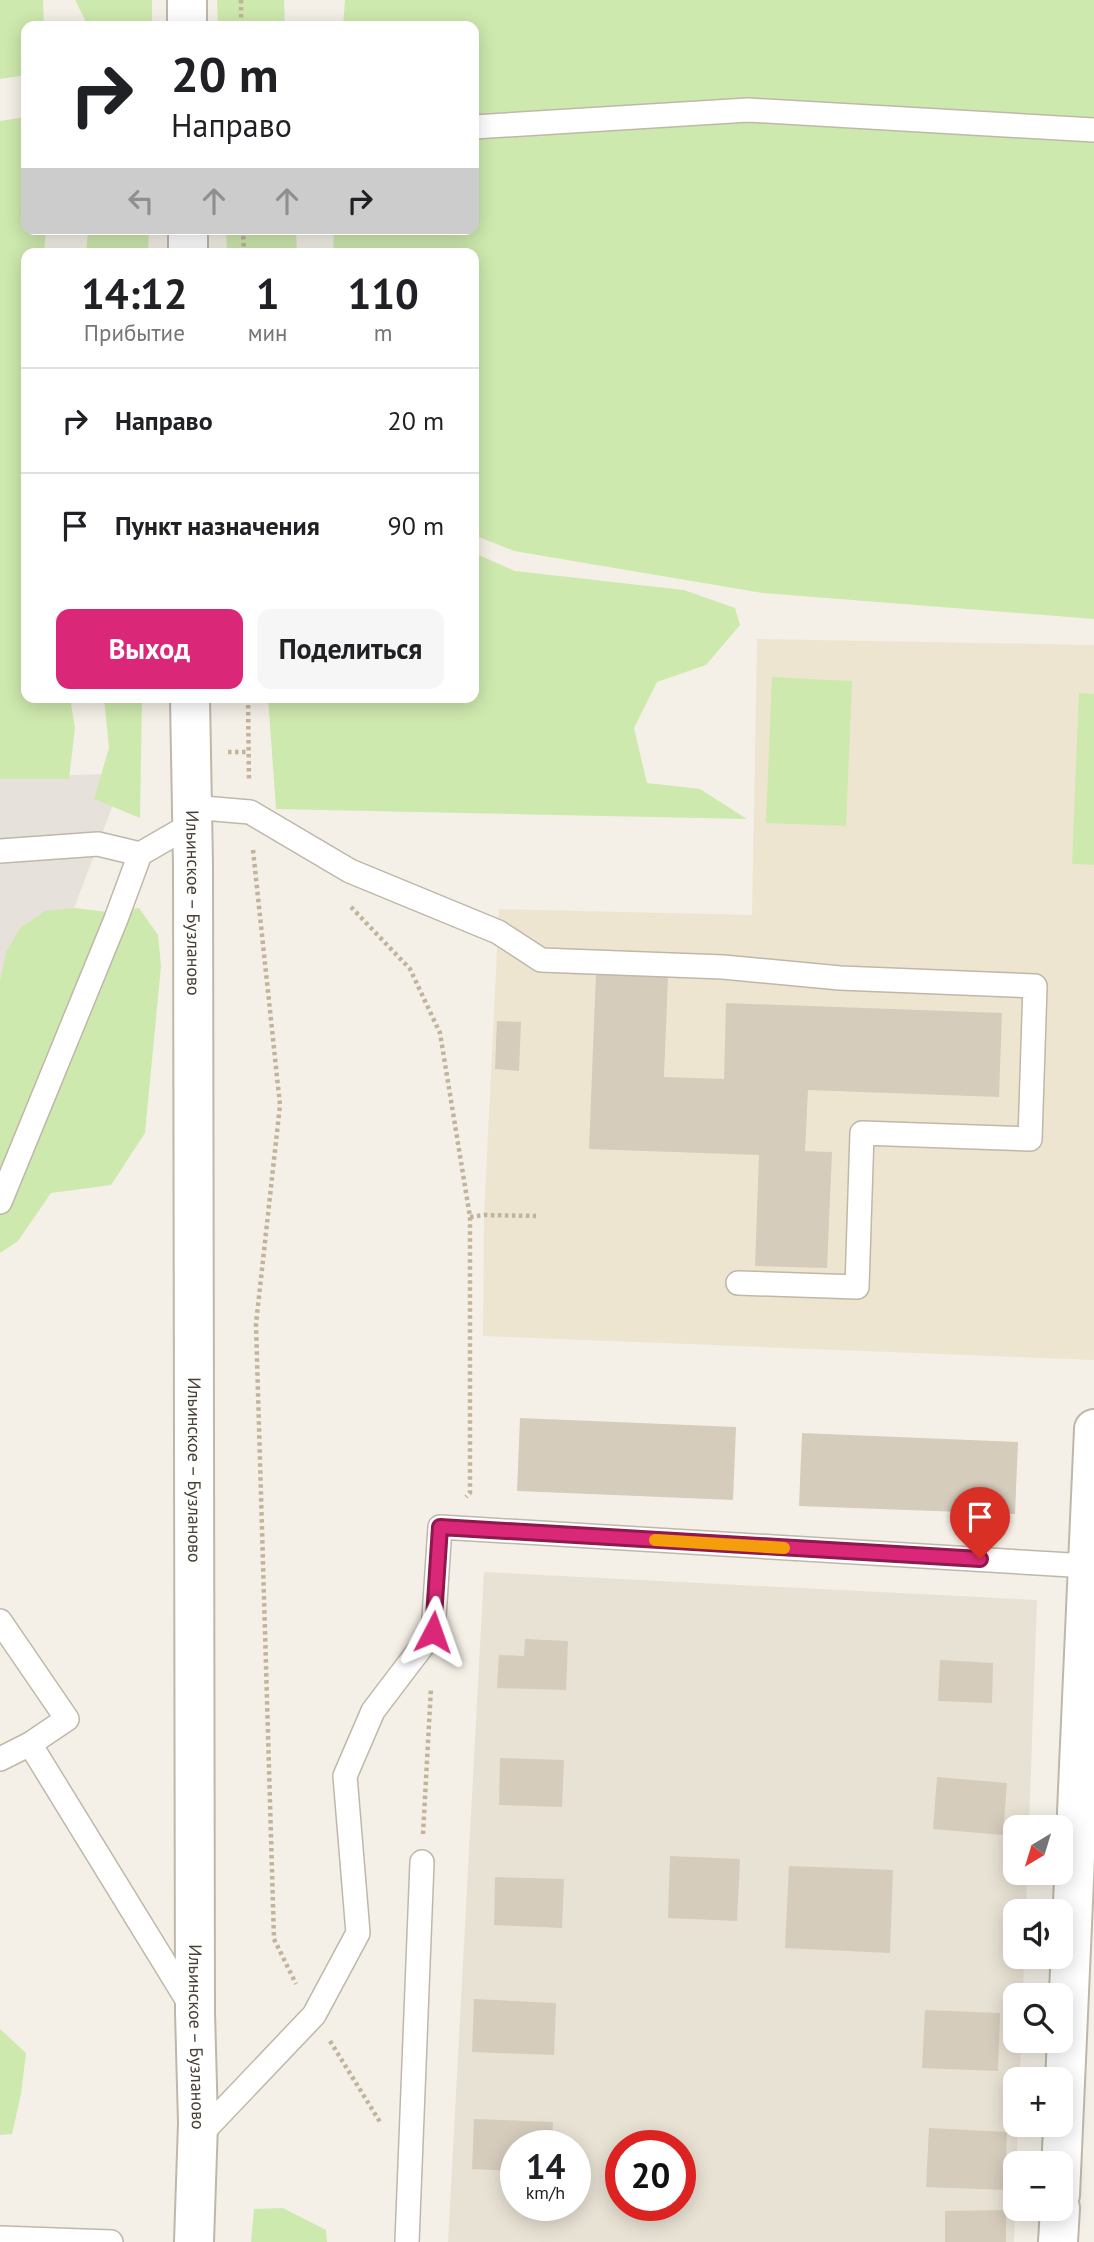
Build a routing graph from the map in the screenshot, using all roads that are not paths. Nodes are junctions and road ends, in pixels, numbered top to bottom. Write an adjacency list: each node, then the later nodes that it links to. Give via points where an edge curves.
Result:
1 (187, 0): 2 (street)
2 (187, 21)
3 (479, 127): 4 (lane, via 748,110)
4 (1094, 130)
5 (190, 703): 6 (street, Ильинское – Бузланово)
6 (191, 816): 8 (lane); 10 (lane, via 250,812 350,871 498,932 541,960 1035,986 1030,1139 862,1133 857,1287); 17 (street, Ильинское – Бузланово)
7 (0, 851): 8 (lane, via 98,844)
8 (140, 854): 9 (lane)
9 (0, 1202)
10 (738, 1283)
11 (1094, 1429): 12 (street)
12 (1088, 1566): 18 (lane, via 440,1527 433,1632 373,1711 345,1776 358,1933 314,2015); 19 (street)
13 (0, 1621): 14 (lane, via 67,1719)
14 (30, 1744): 15 (lane); 17 (lane)
15 (0, 1759)
16 (422, 1862): 24 (lane)
17 (195, 2012): 18 (street, Ильинское – Бузланово)
18 (198, 2137): 23 (street, Ильинское – Бузланово)
19 (1062, 2151)
20 (1059, 2221): 25 (street)
21 (0, 2238): 22 (lane)
22 (111, 2242)
23 (194, 2242)
24 (407, 2242)
25 (1058, 2242)

